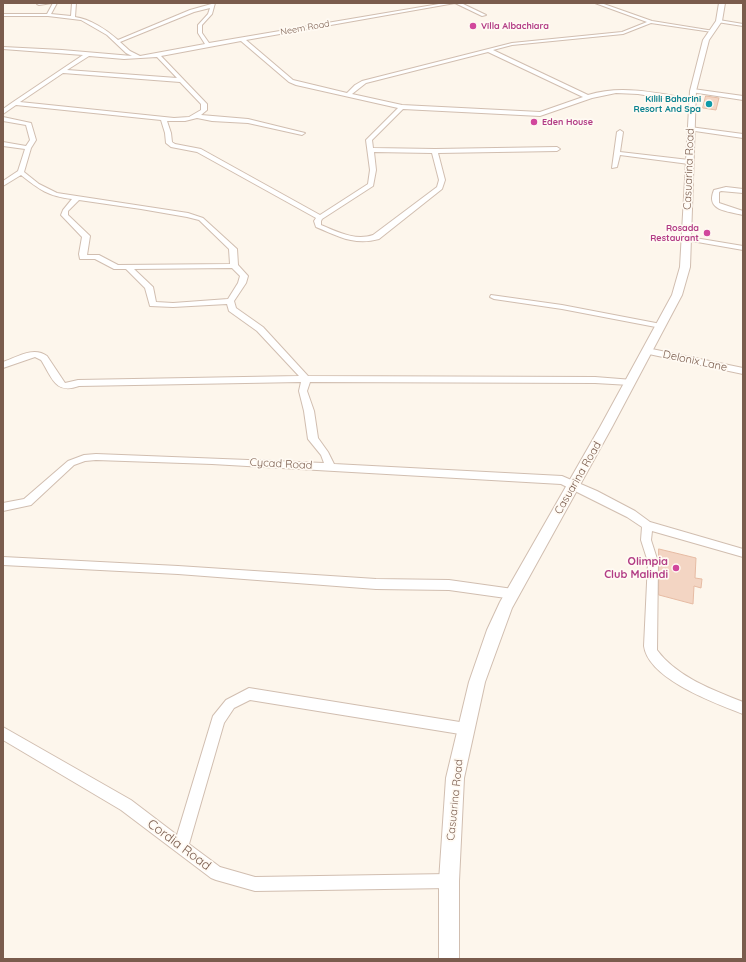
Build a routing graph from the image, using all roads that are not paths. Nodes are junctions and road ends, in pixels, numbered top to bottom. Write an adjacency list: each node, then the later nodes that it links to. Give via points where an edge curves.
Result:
1 (50, 3): 8 (street)
2 (56, 3): 12 (street)
3 (74, 3): 14 (street)
4 (453, 3): 19 (street, Neem Road)
5 (456, 3): 13 (street)
6 (597, 3): 16 (street)
7 (722, 3): 15 (street, Casuarina Road)
8 (39, 4)
9 (199, 4): 10 (street)
10 (212, 4): 20 (street); 21 (street, via 210,14 200,25 200,32)
11 (3, 15): 12 (street)
12 (48, 15): 14 (street)
13 (484, 15)
14 (73, 17): 20 (street, via 98,28)
15 (718, 21): 17 (street); 18 (street, Casuarina Road)
16 (651, 22): 18 (street); 23 (street, via 623,33 521,43)
17 (743, 25)
18 (712, 31): 29 (street, Casuarina Road, via 706,40)
19 (242, 39): 21 (street, Neem Road); 30 (street, via 291,81)
20 (117, 42): 26 (street)
21 (208, 45): 25 (street, Neem Road)
22 (3, 48): 24 (street, Neem Road)
23 (489, 50): 30 (street, via 364,82); 31 (street)
24 (88, 54): 26 (street, Neem Road); 27 (street)
25 (158, 55): 26 (street, Neem Road); 28 (street)
26 (140, 58)
27 (62, 71): 28 (street); 34 (street)
28 (181, 80): 37 (street, via 204,104 204,110)
29 (693, 91): 32 (street); 33 (street, Casuarina Road)
30 (347, 96): 35 (street)
31 (589, 98): 33 (street, via 617,91); 35 (street, via 540,114)
32 (743, 98)
33 (693, 101): 40 (street, Casuarina Road)
34 (15, 103): 36 (street); 39 (street)
35 (402, 107): 49 (street, via 370,139)
36 (3, 112)
37 (197, 116): 39 (street, via 183,120); 41 (street, via 248,121)
38 (3, 119): 46 (street, via 26,122 30,125 33,140)
39 (163, 119): 59 (street, via 169,143 173,146 199,150)
40 (690, 129): 43 (street); 52 (street, Casuarina Road)
41 (302, 132)
42 (620, 132): 51 (street)
43 (743, 136)
44 (3, 144): 45 (street)
45 (14, 146): 46 (street); 48 (street)
46 (28, 148): 54 (street)
47 (557, 149): 50 (street)
48 (3, 150)
49 (371, 150): 50 (street); 59 (street, via 371,185)
50 (435, 151): 59 (street, via 442,180 440,188 381,235 366,240 351,239 318,226 317,221)
51 (617, 153): 52 (street); 53 (street)
52 (689, 162): 60 (street, Casuarina Road)
53 (614, 167)
54 (21, 172): 55 (street); 57 (street, via 55,195)
55 (3, 184)
56 (743, 191): 58 (street, via 718,190 714,202 717,206)
57 (77, 198): 62 (street, via 141,206 201,220 212,227 233,249); 63 (street, via 64,215 86,236 83,257 96,257 117,267)
58 (743, 213)
59 (320, 218)
60 (686, 238): 61 (street); 66 (street, Casuarina Road, via 685,267 681,285)
61 (743, 248)
62 (234, 266): 63 (street); 65 (street, via 244,276)
63 (129, 268): 65 (street, via 149,287 154,304)
64 (494, 297): 66 (street)
65 (230, 301): 70 (street, via 232,309 260,329)
66 (661, 326): 67 (street, Casuarina Road)
67 (647, 351): 69 (street, Delonix Lane); 71 (street, Casuarina Road)
68 (3, 365): 70 (street, via 34,354 40,355 63,386 86,382)
69 (743, 371)
70 (306, 379): 71 (street); 72 (street, via 303,391 309,411 310,429 313,439 325,454)
71 (630, 382): 73 (street, Casuarina Road)
72 (330, 467): 73 (street, Cycad Road, via 531,477 562,480); 74 (street, Cycad Road, via 84,458 71,462 27,502)
73 (574, 486): 75 (street, Cycad Road, via 617,506); 78 (street, Casuarina Road)
74 (3, 507)
75 (647, 525): 76 (street, Cycad Road); 79 (street, via 646,540 653,562 651,652 668,671 682,680)
76 (743, 553)
77 (3, 561): 78 (street, via 376,584 449,585)
78 (514, 594): 80 (street, Casuarina Road, via 495,630 477,682)
79 (743, 708)
80 (466, 729): 82 (street, via 249,694 230,704 218,720); 83 (street, Casuarina Road, via 455,778)
81 (3, 733): 82 (street, Cordia Road, via 126,805)
82 (181, 847): 83 (street, Cordia Road, via 216,873 255,884)
83 (449, 881): 84 (street, Casuarina Road)
84 (449, 959)

